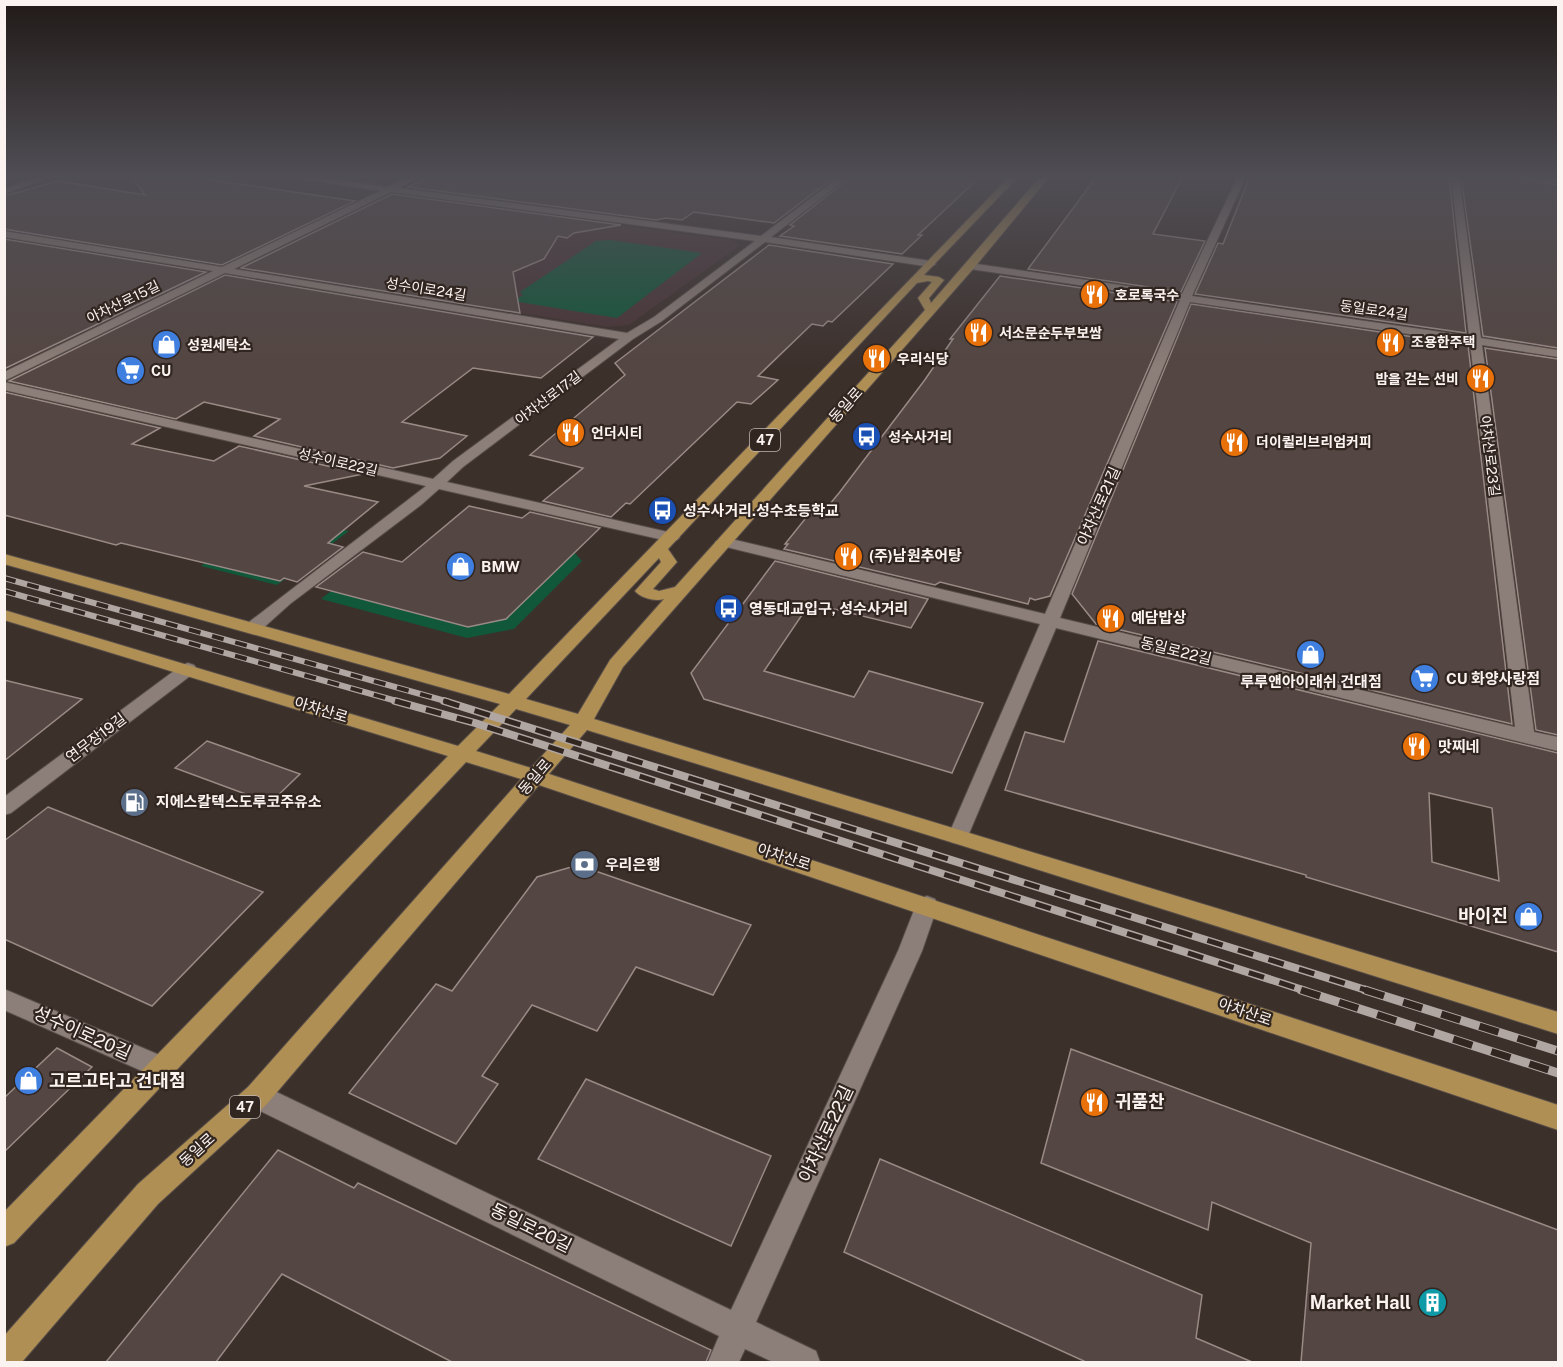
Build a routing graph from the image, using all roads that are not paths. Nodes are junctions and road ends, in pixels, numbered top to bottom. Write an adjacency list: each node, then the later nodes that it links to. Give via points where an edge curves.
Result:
1 (38, 240): 11 (street, 성수이로24길)
2 (286, 240): 11 (street, 아차산로15길)
3 (763, 240): 15 (street, 아차산로17길)
4 (769, 240): 9 (street)
5 (954, 240): 9 (main road, 47)
6 (992, 240): 10 (main road, 동일로 / 47)
7 (1213, 240): 13 (street, 아차산로21길)
8 (1463, 240): 16 (street, 아차산로23길)
9 (931, 264): 12 (main road, 47)
10 (970, 266): 13 (street, 동일로24길); 14 (main road, 동일로 / 47)
11 (222, 271): 15 (street, 성수이로24길); 18 (street, 아차산로15길)
12 (916, 280): 14 (main road, via 939,280 923,298); 21 (main road, 47)
13 (1186, 298): 16 (street, 동일로24길); 27 (street, 아차산로21길, via 1158,371)
14 (931, 310): 22 (main road, 동일로 / 47)
15 (629, 337): 20 (street, 아차산로17길)
16 (1475, 340): 17 (street, 동일로24길); 32 (street, 아차산로23길)
17 (1558, 353)
18 (4, 377)
19 (4, 386): 20 (street, 성수이로22길)
20 (435, 484): 21 (street, 성수이로22길); 28 (street, 아차산로17길)
21 (672, 537): 23 (main road, 47)
22 (723, 542): 25 (main road, 동일로 / 47); 27 (street, 동일로22길)
23 (661, 549): 25 (main road, via 669,562 643,591 658,596); 30 (main road, 47)
24 (4, 559): 28 (main road)
25 (680, 591): 31 (main road, 동일로 / 47, via 616,664)
26 (4, 615): 29 (main road, 아차산로)
27 (1048, 620): 32 (street, 동일로22길); 37 (street, 아차산로21길)
28 (255, 626): 30 (main road)
29 (188, 669): 34 (main road, 아차산로); 36 (street, 연무장19길)
30 (513, 701): 31 (main road); 34 (main road, 47)
31 (583, 722): 35 (main road, 동일로 / 47); 37 (main road)
32 (1524, 735): 33 (street, 동일로22길)
33 (1558, 744)
34 (462, 754): 35 (main road, 아차산로); 41 (main road, 47)
35 (536, 777): 38 (main road, 아차산로); 42 (main road, 동일로 / 47)
36 (4, 808)
37 (958, 836): 40 (main road)
38 (927, 904): 43 (main road, 아차산로); 45 (street, 아차산로22길, via 910,951)
39 (4, 999): 41 (street, 성수이로20길)
40 (1558, 1023)
41 (160, 1067): 44 (main road, 47)
42 (257, 1096): 45 (street, 동일로20길); 46 (main road, 동일로 / 47, via 148,1194)
43 (1558, 1118)
44 (4, 1233)
45 (738, 1329): 47 (street, 아차산로22길); 48 (street, 동일로20길)
46 (4, 1360)
47 (723, 1362)
48 (805, 1362)

